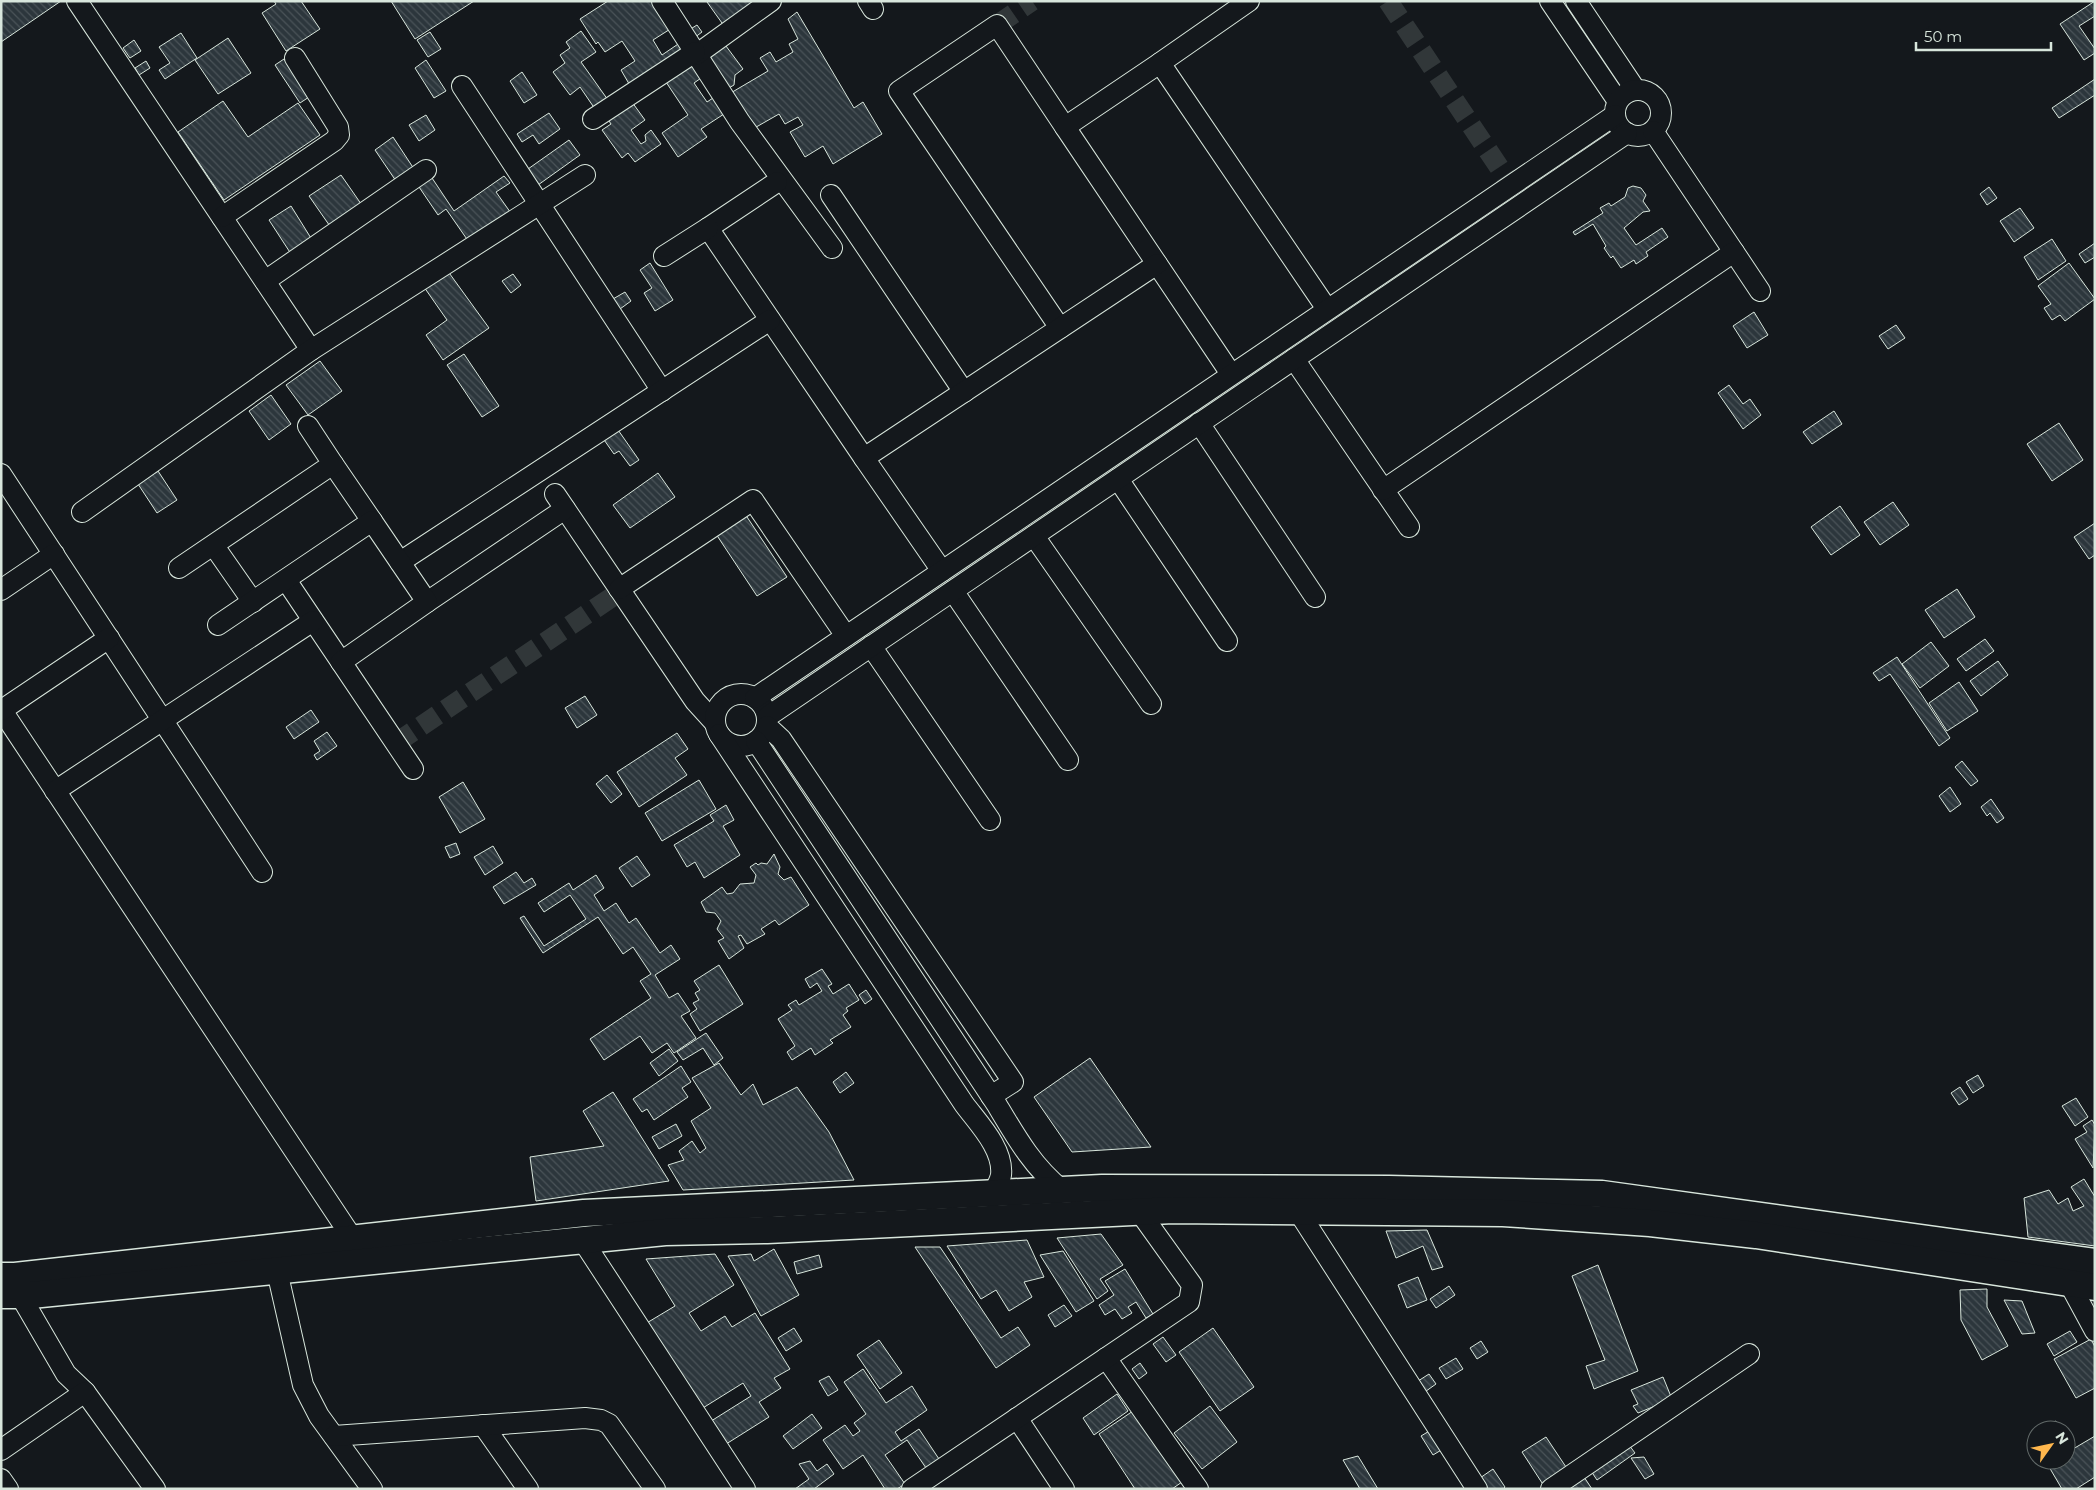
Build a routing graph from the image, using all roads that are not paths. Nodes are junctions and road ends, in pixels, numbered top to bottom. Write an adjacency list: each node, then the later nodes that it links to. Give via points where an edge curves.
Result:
1 (77, 1): 22 (street)
2 (662, 1): 7 (street)
3 (771, 1): 7 (street)
4 (1249, 1): 9 (street)
5 (1550, 1): 12 (street)
6 (1576, 1): 11 (street)
7 (696, 54): 13 (street); 24 (street, via 740,122)
8 (294, 58): 22 (street, via 338,127 339,135 334,142)
9 (1160, 63): 14 (street); 30 (street)
10 (462, 86): 21 (street)
11 (1635, 89): 12 (street, via 1628,92); 15 (street, via 1650,91 1660,102 1661,123)
12 (1616, 108): 16 (street, via 1618,122); 30 (street)
13 (593, 119)
14 (1066, 127): 27 (street); 32 (street, via 997,25 893,96)
15 (1653, 131): 16 (street, via 1644,136); 25 (street)
16 (1627, 133): 34 (street)
17 (426, 170): 28 (street)
18 (585, 175): 21 (street)
19 (777, 182): 23 (street)
20 (831, 195): 37 (street)
21 (540, 205): 33 (street); 36 (street)
22 (222, 217): 28 (street)
23 (708, 228): 26 (street); 31 (street)
24 (832, 248)
25 (1734, 252): 29 (street); 44 (street)
26 (664, 256)
27 (1157, 264): 32 (street); 35 (street)
28 (265, 281): 33 (street)
29 (1760, 291)
30 (1327, 309): 35 (street)
31 (770, 320): 36 (street); 40 (street)
32 (1060, 328): 37 (street)
33 (311, 350): 45 (street)
34 (1294, 359): 38 (street); 44 (street)
35 (1231, 374): 53 (street)
36 (662, 391): 51 (street)
37 (964, 392): 40 (street)
38 (1199, 423): 43 (street); 58 (street)
39 (308, 426): 41 (street)
40 (864, 458): 53 (street)
41 (333, 464): 46 (street); 49 (street)
42 (1, 474): 50 (street)
43 (1118, 479): 48 (street); 65 (street)
44 (1383, 490): 47 (street)
45 (82, 512)
46 (372, 521): 51 (street); 54 (street)
47 (1409, 527)
48 (1034, 536): 57 (street); 69 (street)
49 (214, 546): 52 (street); 59 (street)
50 (54, 554): 56 (street); 64 (street)
51 (400, 562): 60 (street)
52 (180, 568)
53 (942, 571): 63 (street)
54 (286, 580): 59 (street); 61 (street)
55 (619, 589): 60 (street, via 560,501); 63 (street, via 752,500); 72 (street)
56 (1, 590)
57 (953, 591): 66 (street); 74 (street)
58 (1315, 597)
59 (253, 602): 62 (street)
60 (427, 602): 67 (street)
61 (313, 621): 67 (street); 71 (street)
62 (218, 625)
63 (846, 636): 68 (street)
64 (109, 638): 70 (street); 71 (street)
65 (1227, 641)
66 (871, 646): 73 (street); 77 (street)
67 (341, 662): 75 (street)
68 (755, 698): 72 (street, via 744,694 732,695 723,702 716,711); 73 (street, via 765,709)
69 (1151, 704)
70 (2, 709): 76 (street)
71 (164, 720): 76 (street); 78 (street)
72 (717, 728): 73 (street, via 728,742 747,746); 80 (street, via 839,917 991,1141 1000,1158 1001,1175)
73 (763, 728): 79 (street, via 781,739 1013,1082 991,1096 1036,1167)
74 (1068, 760)
75 (413, 769)
76 (56, 791): 87 (street)
77 (990, 820)
78 (262, 872)
79 (1062, 1190): 80 (main road); 82 (main road, via 1102,1188)
80 (994, 1193): 81 (main road)
81 (900, 1198): 86 (main road); 87 (main road, via 584,1213)
82 (1391, 1200): 84 (main road); 85 (main road, via 1602,1194)
83 (1139, 1211): 84 (main road); 86 (main road); 98 (street, via 1192,1285 1188,1302)
84 (1298, 1211): 114 (street)
85 (1651, 1211): 89 (main road); 93 (main road, via 1756,1235)
86 (912, 1223): 88 (main road, via 665,1232)
87 (353, 1239): 91 (main road)
88 (583, 1241): 90 (main road); 111 (street)
89 (2095, 1262)
90 (278, 1271): 91 (main road); 102 (street, via 303,1386)
91 (136, 1274): 92 (main road); 95 (main road)
92 (1, 1276)
93 (2069, 1283): 94 (main road); 96 (street)
94 (2095, 1286)
95 (11, 1295): 99 (street, via 66,1374)
96 (2095, 1332)
97 (1749, 1354): 115 (street)
98 (1106, 1358): 100 (street); 113 (street)
99 (85, 1392): 103 (street); 107 (street)
100 (1017, 1418): 105 (street); 112 (street)
101 (484, 1425): 102 (street); 109 (street); 110 (street, via 585,1418 601,1420 609,1424)
102 (334, 1436): 108 (street)
103 (1, 1450)
104 (1, 1480): 106 (street)
105 (919, 1487)
106 (8, 1489)
107 (155, 1489)
108 (372, 1489)
109 (528, 1489)
110 (656, 1489)
111 (745, 1489)
112 (1064, 1489)
113 (1198, 1489)
114 (1477, 1489)
115 (1551, 1489)

